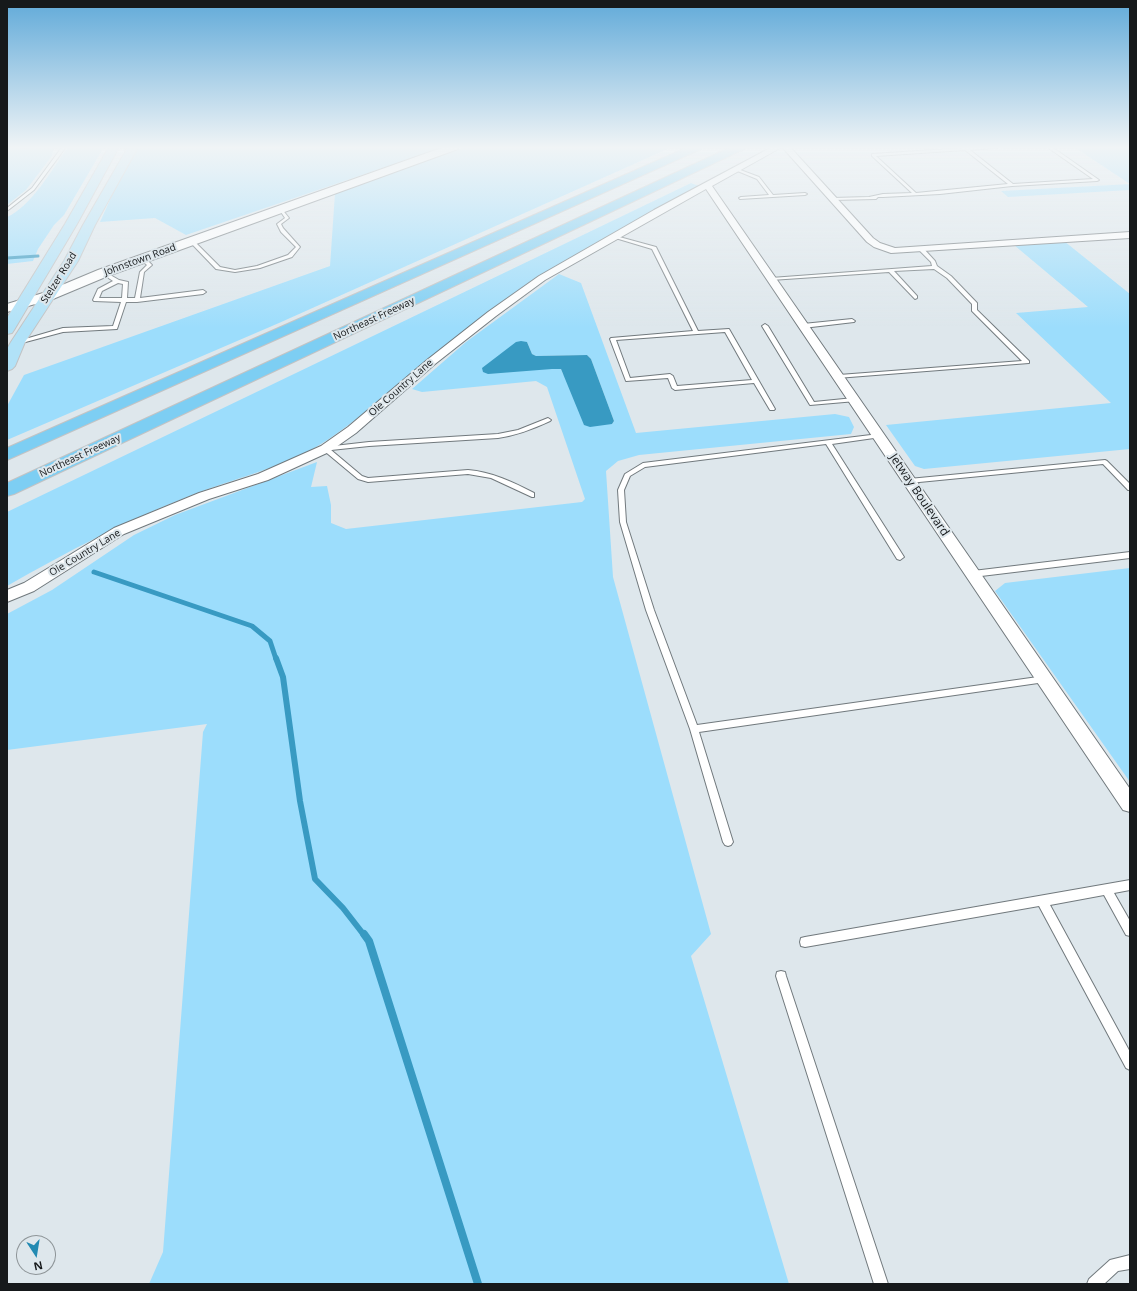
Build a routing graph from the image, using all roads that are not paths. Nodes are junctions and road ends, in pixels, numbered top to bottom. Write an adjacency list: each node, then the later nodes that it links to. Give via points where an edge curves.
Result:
1 (80, 207): 25 (main road, Stelzer Road)
2 (99, 207): 21 (main road, Stelzer Road, via 71,260)
3 (286, 207): 9 (main road, Johnstown Road)
4 (562, 207): 42 (highway)
5 (611, 207): 45 (highway, Northeast Freeway)
6 (666, 207): 11 (street, Ole Country Lane)
7 (722, 207): 18 (street, Jetway Boulevard)
8 (840, 207): 13 (street, via 877,245 894,251)
9 (281, 209): 12 (main road, Johnstown Road); 12 (lane, via 286,218 279,224 282,231 295,241 298,248 290,256 265,265 235,271 218,268)
10 (1130, 235): 13 (street)
11 (614, 236): 31 (lane, via 654,248); 41 (street, Ole Country Lane, via 542,278 492,314 352,430)
12 (191, 241): 14 (main road, Johnstown Road)
13 (922, 250): 15 (lane)
14 (142, 258): 17 (main road, Johnstown Road); 24 (lane, via 150,264 142,272)
15 (936, 267): 16 (lane); 34 (lane, via 975,304 974,310 1027,362)
16 (892, 271): 18 (lane); 22 (lane)
17 (103, 273): 19 (lane); 21 (main road, Johnstown Road)
18 (772, 280): 29 (street, Jetway Boulevard)
19 (117, 281): 23 (lane, via 126,283); 23 (lane, via 100,290 96,300)
20 (202, 292): 24 (lane)
21 (48, 296): 25 (main road, Johnstown Road); 32 (main road, Stelzer Road)
22 (915, 297)
23 (124, 299): 24 (lane); 32 (lane, via 115,328 63,330)
24 (138, 300)
25 (22, 303): 26 (main road, Johnstown Road); 30 (main road, Stelzer Road)
26 (7, 308)
27 (852, 321): 29 (lane)
28 (765, 326): 36 (lane, via 812,404)
29 (803, 326): 34 (street, Jetway Boulevard)
30 (7, 330)
31 (696, 332): 35 (lane, via 727,330); 35 (lane, via 613,339 628,380 670,376 675,388)
32 (18, 342): 33 (main road, Stelzer Road)
33 (7, 366)
34 (838, 377): 36 (street, Jetway Boulevard)
35 (756, 381): 37 (lane)
36 (854, 400): 39 (street, Jetway Boulevard)
37 (772, 409)
38 (548, 420): 41 (lane, via 510,435)
39 (879, 436): 40 (lane); 43 (street, Jetway Boulevard)
40 (828, 443): 48 (lane); 52 (lane, via 643,465 627,475 621,490 623,522 650,610)
41 (325, 449): 46 (lane, via 360,478 368,480 483,473 504,480); 50 (street, Ole Country Lane, via 263,477 204,496 119,531 29,587)
42 (7, 455)
43 (909, 481): 44 (lane, via 1105,462); 49 (street, Jetway Boulevard)
44 (1130, 488)
45 (7, 490)
46 (532, 495)
47 (1130, 554): 49 (lane)
48 (900, 557)
49 (973, 574): 51 (street, Jetway Boulevard)
50 (7, 596)
51 (1045, 679): 52 (lane); 53 (street, Jetway Boulevard)
52 (694, 729): 54 (lane)
53 (1130, 804)
54 (728, 842)
55 (1130, 885): 56 (lane)
56 (1106, 890): 57 (lane); 58 (lane)
57 (1042, 901): 59 (lane); 61 (lane)
58 (1130, 931)
59 (805, 942)
60 (781, 976): 63 (lane)
61 (1130, 1064)
62 (1130, 1262): 64 (lane, via 1116,1265)
63 (881, 1284)
64 (1094, 1284)

